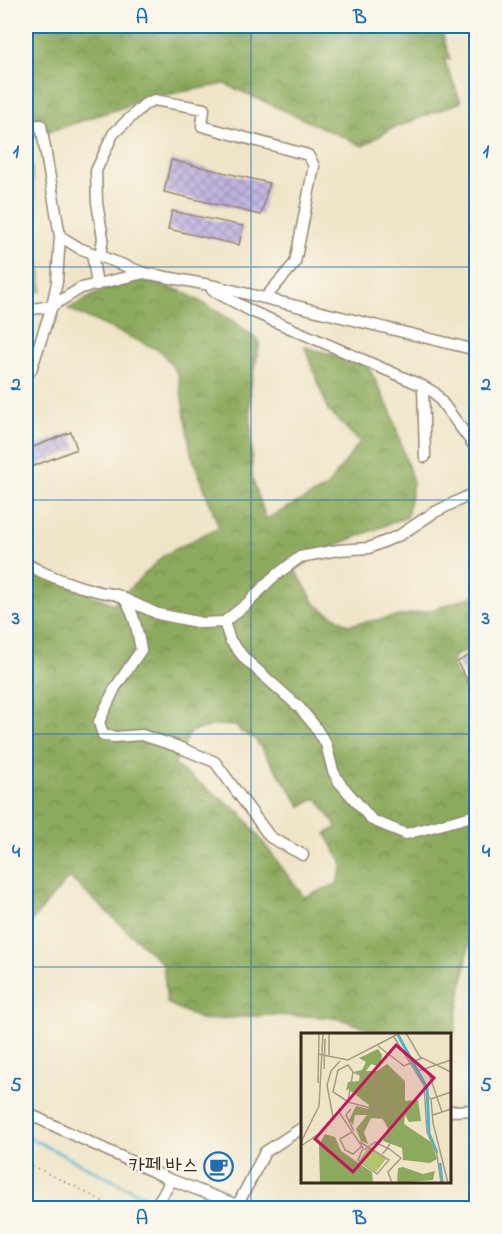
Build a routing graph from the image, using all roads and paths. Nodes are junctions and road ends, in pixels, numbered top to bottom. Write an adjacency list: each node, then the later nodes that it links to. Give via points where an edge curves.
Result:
1 (26, 126): 2 (street, via 41,125)
2 (60, 236): 3 (street); 5 (street)
3 (96, 254): 4 (street); 7 (street); 9 (street, via 103,238 96,171 113,134 154,100 204,109 202,126 308,155 314,166 295,263)
4 (144, 273): 6 (street); 7 (street)
5 (57, 282): 8 (street); 10 (street)
6 (198, 283): 9 (street); 14 (street, via 251,311)
7 (97, 285): 8 (street)
8 (79, 290): 10 (street)
9 (265, 298): 12 (street)
10 (52, 306): 11 (street); 13 (street, via 31,370)
11 (26, 310)
12 (477, 350)
13 (26, 373)
14 (423, 386): 15 (street, via 435,393); 16 (street)
15 (477, 448)
16 (425, 457)
17 (477, 492): 20 (street, via 369,548 300,557)
18 (26, 564): 19 (street)
19 (125, 599): 20 (street, via 158,614 202,623); 22 (street, via 141,650 115,688 99,723 104,735 142,735 215,762 270,837)
20 (224, 621): 21 (street, via 230,640 245,659 314,725 326,744 339,782 372,820 406,834)
21 (477, 815)
22 (303, 855)
23 (26, 1110): 28 (street)
24 (477, 1110): 25 (street)
25 (451, 1111)
26 (301, 1129): 30 (street, via 265,1152)
27 (26, 1163): 32 (path)
28 (168, 1183): 30 (street); 33 (street)
29 (26, 1206): 31 (street)
30 (239, 1208)
31 (30, 1209)
32 (115, 1209)
33 (154, 1209)

